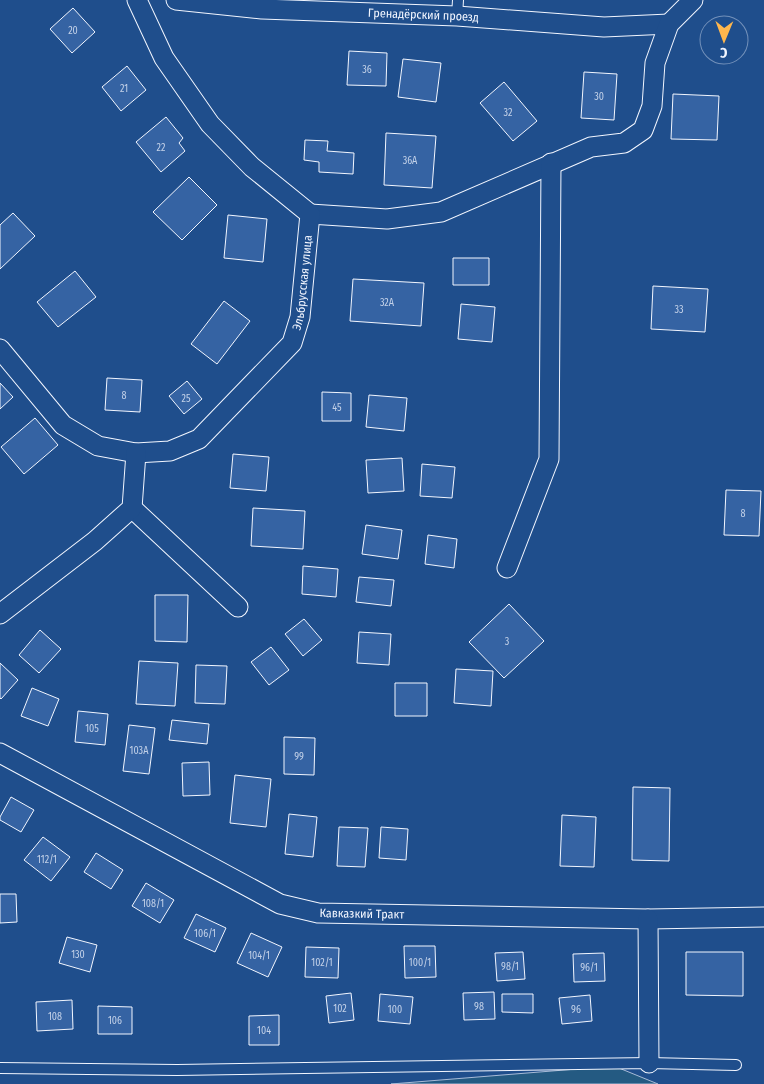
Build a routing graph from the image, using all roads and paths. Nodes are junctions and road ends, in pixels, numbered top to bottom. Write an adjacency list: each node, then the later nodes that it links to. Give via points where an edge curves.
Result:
1 (137, 0): 7 (street, via 164,58 210,124 252,167)
2 (176, 0): 4 (street, Гренадёрский проезд, via 262,9)
3 (693, 0): 5 (street)
4 (457, 8): 5 (street, Гренадёрский проезд, via 604,27)
5 (669, 24): 6 (street, via 655,63 652,106 643,130 624,143 591,147)
6 (551, 163): 7 (street, via 441,212 387,219); 11 (street, via 549,459)
7 (310, 214): 9 (street, Эльбрусская улица, via 300,317 292,343 199,439 170,451)
8 (0, 349): 9 (street, Эльбрусская улица, via 63,426 98,446)
9 (136, 453): 10 (street)
10 (132, 508): 12 (street); 13 (street, via 95,541)
11 (507, 568)
12 (238, 607)
13 (0, 614)
14 (0, 752): 16 (street, Кавказкий Тракт, via 280,904 318,913)
15 (764, 917): 16 (street, Кавказкий Тракт)
16 (648, 919): 17 (street)
17 (649, 1063): 18 (lane); 19 (lane, via 178,1070)
18 (736, 1064)
19 (0, 1068)

